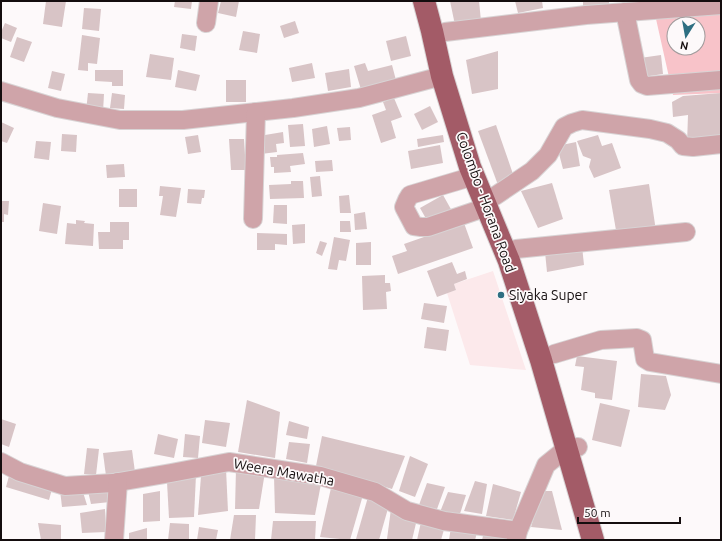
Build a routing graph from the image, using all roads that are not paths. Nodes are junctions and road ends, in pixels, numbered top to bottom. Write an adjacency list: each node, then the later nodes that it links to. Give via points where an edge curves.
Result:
1 (209, 1): 6 (street)
2 (424, 1): 8 (main road, Colombo - Horana Road)
3 (438, 1): 7 (main road, Colombo - Horana Road)
4 (721, 5): 5 (street)
5 (625, 12): 7 (street); 9 (street, via 639,80 642,84 647,86)
6 (206, 23)
7 (445, 32): 14 (main road, Colombo - Horana Road, via 467,122)
8 (442, 76): 11 (street, via 359,98); 13 (main road, Colombo - Horana Road)
9 (721, 80)
10 (1, 91): 11 (street, via 57,108 120,120 183,120)
11 (256, 112): 15 (street)
12 (721, 144): 14 (street, via 683,146 667,133 656,130 582,120 564,127 548,155)
13 (474, 176): 14 (main road, Colombo - Horana Road); 14 (street, via 410,196 404,207 414,226 428,227)
14 (491, 202): 17 (main road, Colombo - Horana Road); 20 (main road, Colombo - Horana Road, via 541,360)
15 (253, 219)
16 (686, 232): 17 (street)
17 (516, 249): 18 (main road, Colombo - Horana Road)
18 (554, 354): 19 (street, via 601,340 637,338 642,340 645,359 650,362); 20 (main road, Colombo - Horana Road, via 572,426)
19 (721, 374)
20 (573, 448): 23 (street, via 546,465); 25 (main road, Colombo - Horana Road, via 584,510); 26 (main road, Colombo - Horana Road)
21 (1, 462): 22 (street, Weera Mawatha, via 20,472 65,486)
22 (118, 482): 23 (street, Weera Mawatha, via 229,462 320,476 375,492 407,511); 24 (street)
23 (517, 536)
24 (114, 540)
25 (593, 540)
26 (605, 540)

